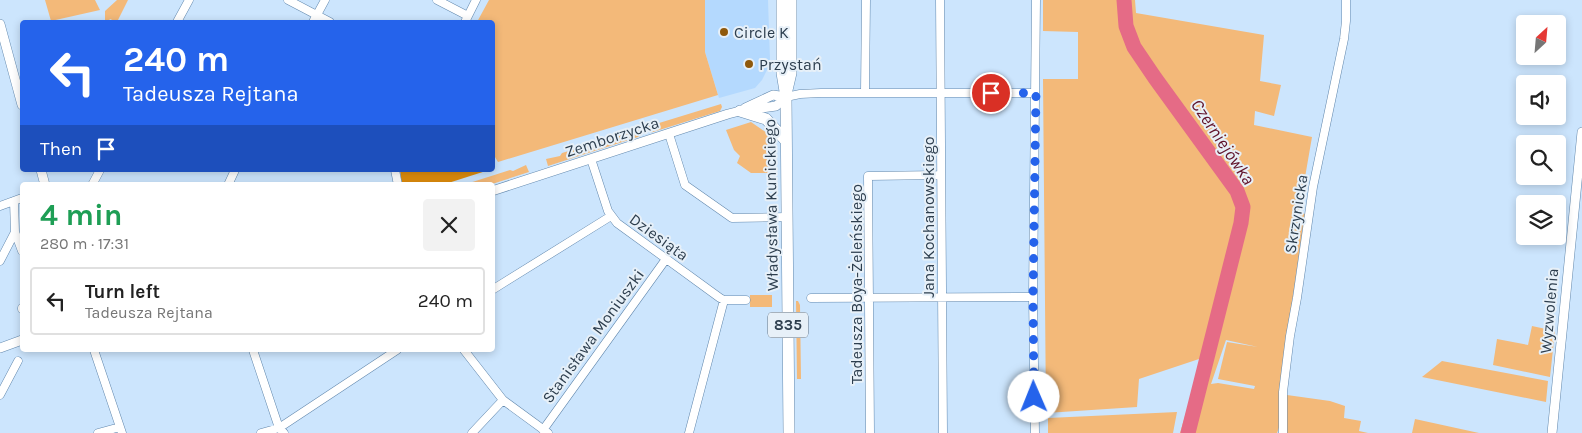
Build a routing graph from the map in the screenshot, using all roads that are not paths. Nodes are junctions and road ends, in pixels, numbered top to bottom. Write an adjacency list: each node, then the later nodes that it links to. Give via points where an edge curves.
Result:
1 (189, 0): 14 (street)
2 (288, 0): 12 (street)
3 (325, 0): 12 (street)
4 (437, 0): 13 (street)
5 (476, 0): 13 (street)
6 (782, 0): 20 (main road, Władysława Kunickiego / 835, via 782,73)
7 (792, 0): 20 (main road, Władysława Kunickiego / 835, via 791,73)
8 (866, 0): 16 (street)
9 (940, 0): 18 (street, Jana Kochanowskiego)
10 (1036, 0): 17 (street)
11 (1346, 0): 64 (street, Skrzynicka, via 1344,39 1315,178 1290,336 1283,392)
12 (315, 19)
13 (466, 19)
14 (178, 20)
15 (0, 24): 19 (street)
16 (865, 92): 18 (street); 20 (street)
17 (1036, 93): 18 (street); 41 (street)
18 (942, 94): 26 (street, Jana Kochanowskiego)
19 (20, 97)
20 (786, 97): 21 (street, Zemborzycka, via 776,106); 24 (main road, Władysława Kunickiego / 835)
21 (740, 111): 23 (street, Zemborzycka); 24 (main road, via 766,119)
22 (1582, 132): 65 (street, Wyzwolenia)
23 (669, 134): 25 (street, Zemborzycka); 32 (street, via 685,185 732,218)
24 (786, 141): 32 (main road, Władysława Kunickiego / 835)
25 (591, 159): 27 (street, Zemborzycka); 31 (street, Dziesiąta)
26 (941, 175): 39 (street, Tadeusza Boya-Żeleńskiego, via 868,176); 40 (street, Jana Kochanowskiego)
27 (495, 190)
28 (20, 199): 29 (street)
29 (14, 201): 30 (street); 33 (street)
30 (0, 206)
31 (611, 216): 35 (street, Dziesiąta); 37 (street)
32 (787, 218): 60 (main road, Władysława Kunickiego / 835)
33 (15, 232): 34 (street); 36 (street)
34 (20, 246)
35 (666, 259): 42 (street, Dziesiąta); 55 (street, Stanisława Moniuszki)
36 (0, 261)
37 (495, 288)
38 (811, 298): 39 (street)
39 (870, 298): 40 (street); 61 (street, Tadeusza Boya-Żeleńskiego)
40 (942, 298): 41 (street); 62 (street, Jana Kochanowskiego)
41 (1033, 298): 63 (street)
42 (724, 300): 43 (street); 59 (street)
43 (746, 300)
44 (20, 341): 45 (street)
45 (0, 348)
46 (95, 352): 53 (street)
47 (254, 352): 54 (street)
48 (394, 352): 54 (street)
49 (466, 352): 52 (street)
50 (18, 361): 51 (street)
51 (0, 395)
52 (503, 400): 55 (street); 58 (street)
53 (121, 430): 56 (street)
54 (281, 430): 57 (street)
55 (545, 431)
56 (98, 433)
57 (261, 433)
58 (472, 433)
59 (689, 433)
60 (789, 433)
61 (870, 433)
62 (943, 433)
63 (1035, 433)
64 (1283, 433)
65 (1552, 433)

